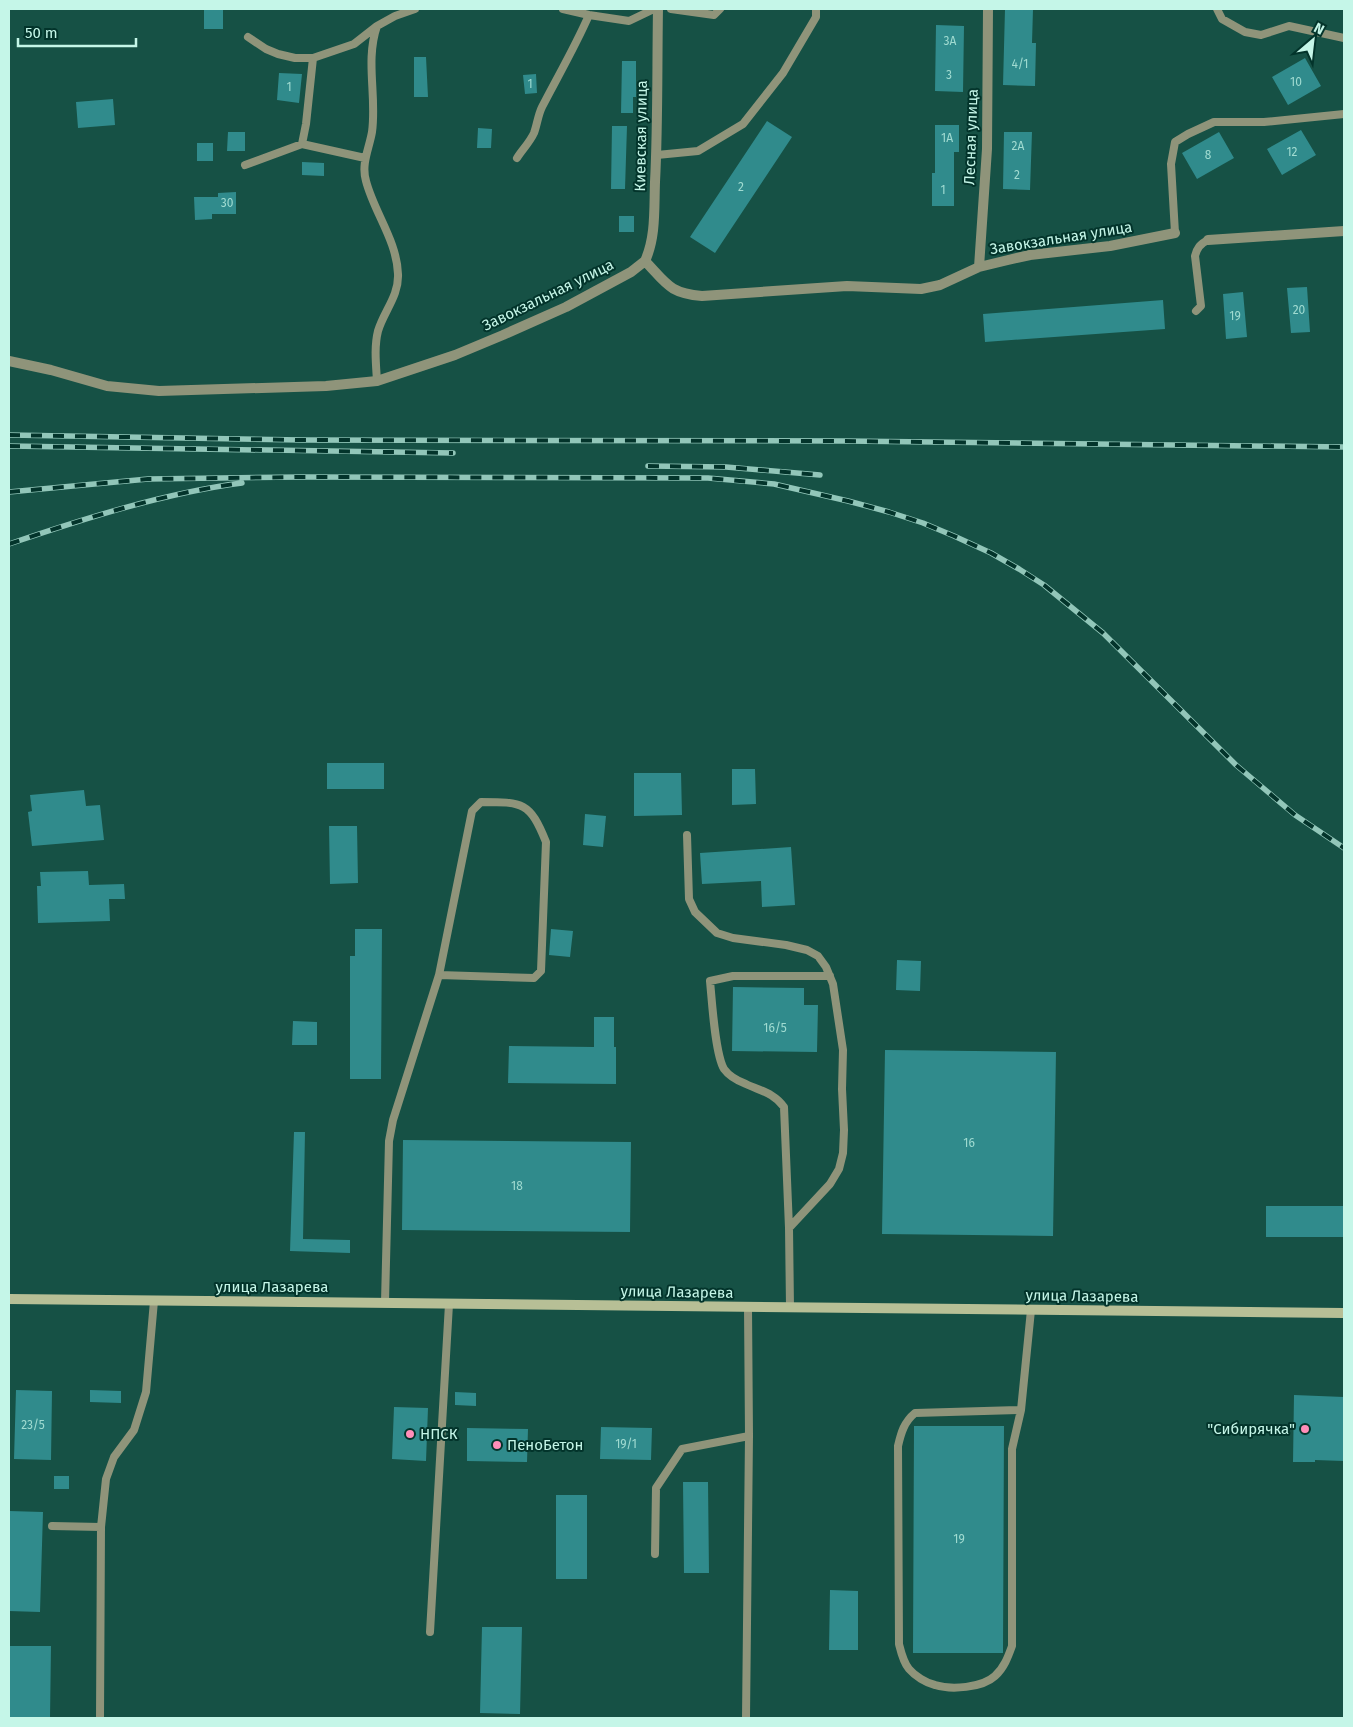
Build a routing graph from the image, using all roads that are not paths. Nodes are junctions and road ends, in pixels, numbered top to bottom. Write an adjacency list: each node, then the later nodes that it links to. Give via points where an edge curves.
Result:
1 (415, 9): 10 (lane)
2 (563, 9): 9 (lane)
3 (656, 9): 9 (lane, via 629,21); 16 (street, Киевская улица)
4 (671, 9): 5 (lane, via 714,15)
5 (720, 9)
6 (816, 9): 16 (lane, via 816,17 783,73 744,124 698,151)
7 (988, 9): 24 (street, Лесная улица, via 987,150)
8 (1217, 9): 12 (lane, via 1222,20 1245,32 1261,35 1289,26)
9 (589, 15): 18 (lane, via 540,109 533,135)
10 (377, 26): 13 (lane, via 354,44); 17 (lane, via 371,54 372,135)
11 (248, 37): 13 (lane, via 278,54)
12 (1344, 38)
13 (313, 58): 15 (lane)
14 (1344, 114): 21 (lane, via 1264,122 1214,122 1175,142 1171,164)
15 (302, 144): 17 (lane); 19 (lane)
16 (657, 155): 23 (street, Киевская улица, via 654,228)
17 (365, 158): 27 (lane, via 366,180 391,243 398,274 393,300 378,330)
18 (517, 158)
19 (245, 166)
20 (1344, 231): 22 (street)
21 (1175, 233): 24 (street, Завокзальная улица, via 1110,246 1030,255)
22 (1208, 240): 25 (lane, via 1197,248 1195,256 1201,306)
23 (645, 262): 24 (street, Завокзальная улица, via 672,289 685,295 702,296 847,286 921,289 940,285); 27 (street, Завокзальная улица, via 566,306 455,355)
24 (979, 267)
25 (1196, 311)
26 (9, 361): 27 (street, Завокзальная улица, via 107,386 150,390 318,386)
27 (378, 381)
28 (687, 835): 30 (lane, via 689,899 695,912 717,933 807,950 818,956)
29 (438, 975): 29 (lane, via 472,811 481,802 509,802 528,809 546,842 541,971 534,978); 34 (lane, via 389,1141)
30 (830, 976): 31 (lane, via 843,1050 842,1154 839,1169 830,1184); 31 (lane, via 733,976 710,981 719,1058 724,1069 733,1078 771,1094 784,1107)
31 (789, 1228): 36 (lane)
32 (9, 1300): 33 (main road, улица Лазарева)
33 (154, 1301): 34 (main road, улица Лазарева); 43 (lane, via 146,1392 134,1430 114,1457 106,1479)
34 (385, 1302): 35 (main road, улица Лазарева)
35 (449, 1304): 37 (main road, улица Лазарева); 45 (lane)
36 (790, 1307): 37 (main road, улица Лазарева); 38 (main road, улица Лазарева)
37 (748, 1308): 41 (lane)
38 (1031, 1310): 39 (main road, улица Лазарева); 40 (lane)
39 (1344, 1313)
40 (1021, 1410): 40 (lane, via 1012,1449 1012,1646 1007,1661 994,1677 981,1684 936,1686 908,1668 899,1644 898,1446 902,1430 907,1419 915,1413)
41 (748, 1436): 44 (lane, via 682,1449 656,1488); 47 (lane)
42 (52, 1526): 43 (lane)
43 (101, 1527): 46 (lane)
44 (655, 1554)
45 (430, 1632)
46 (100, 1718)
47 (746, 1718)

